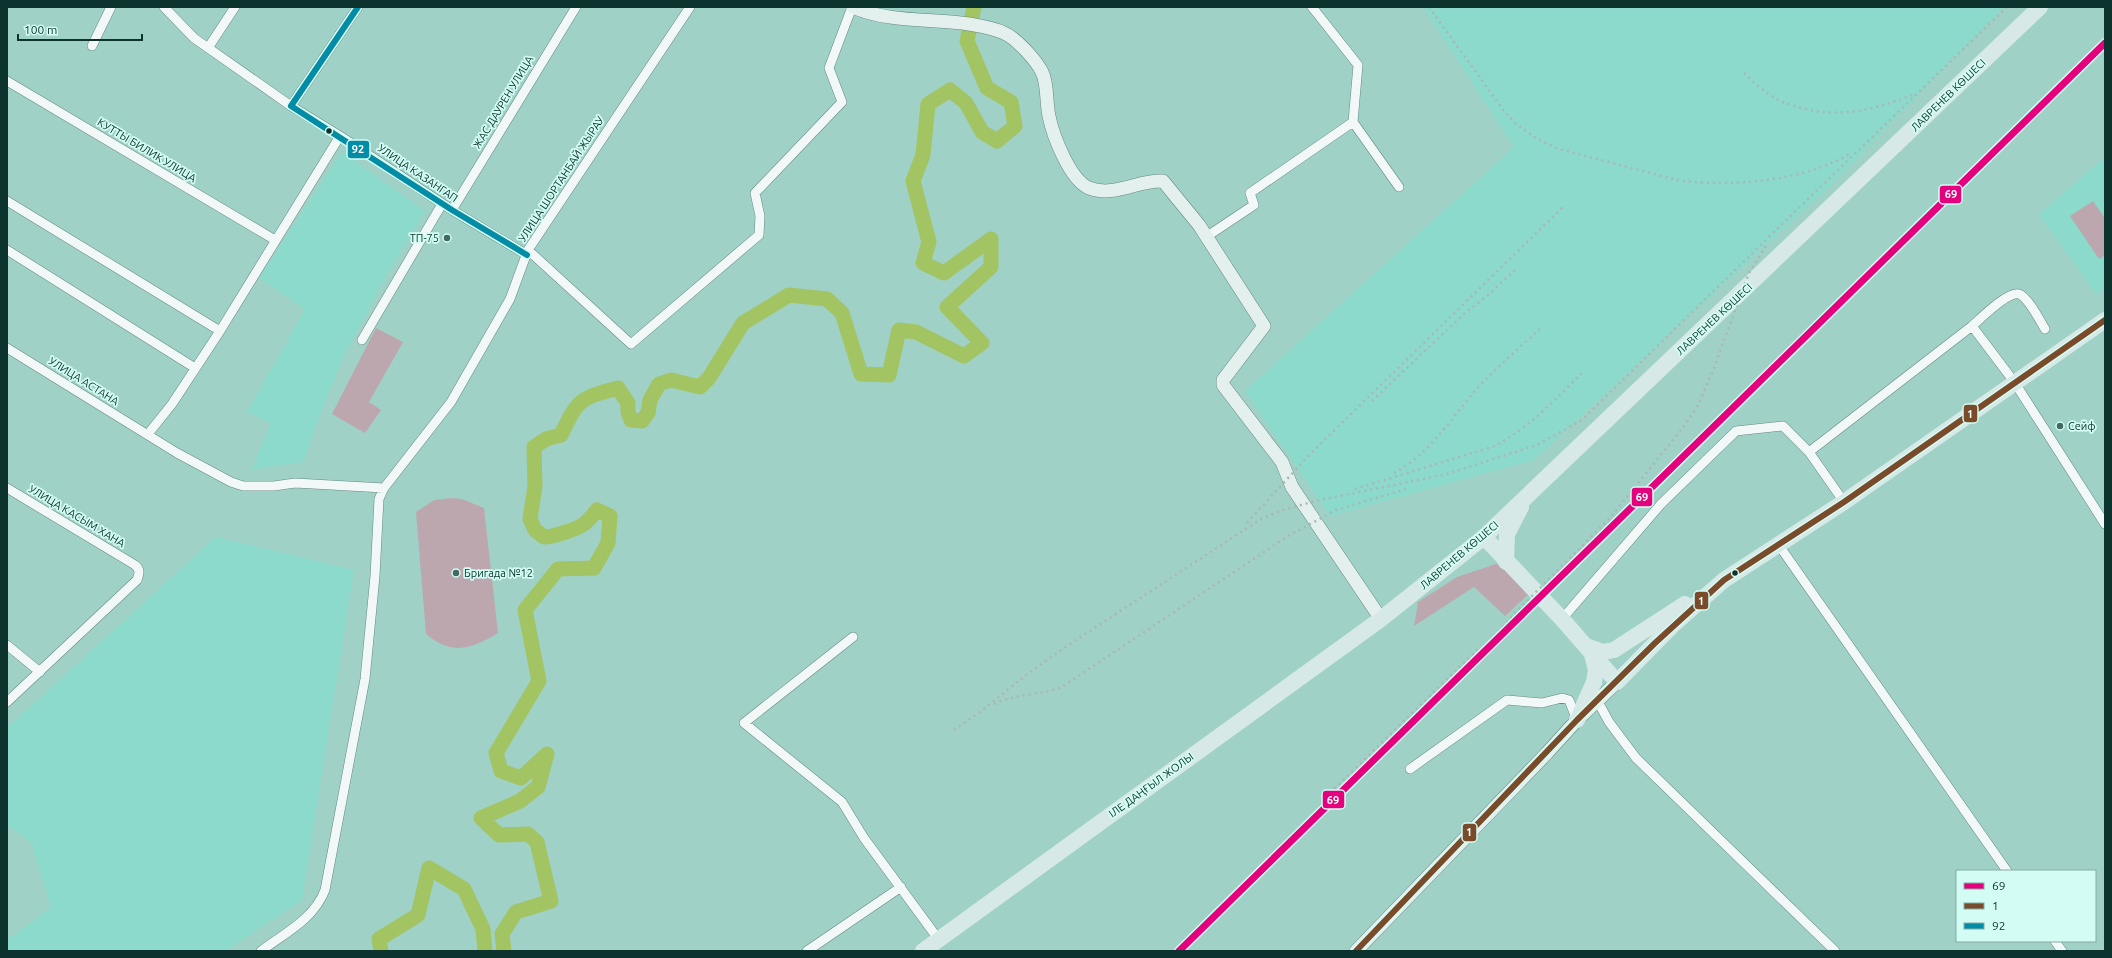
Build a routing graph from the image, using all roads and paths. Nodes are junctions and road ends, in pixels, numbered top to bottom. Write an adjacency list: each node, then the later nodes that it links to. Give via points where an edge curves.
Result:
1 (112, 7): 10 (street)
2 (164, 7): 11 (street, УЛИЦА КАЗАНГАП, via 194,38)
3 (235, 7): 11 (street)
4 (358, 7): 13 (street)
5 (576, 7): 19 (street, ЖАС ДАУРЕН УЛИЦА)
6 (690, 7): 23 (street, УЛИЦА ШОРТАНБАЙ ЖЫРАУ)
7 (1312, 7): 14 (street, via 1358,65)
8 (2040, 7): 36 (main road, ЛАВРЕНЕВ КӨШЕСІ)
9 (858, 8): 20 (street, via 877,16 965,24 1005,33 1029,55 1042,73 1049,117 1078,182 1090,189 1106,190 1163,181); 23 (street, УЛИЦА КАЗАНГАП, via 829,68 842,102 755,193 760,216 759,235 631,344)
10 (92, 46)
11 (208, 48): 13 (street, УЛИЦА КАЗАНГАП)
12 (7, 81): 21 (street, КУТТЫ БИЛИК УЛИЦА)
13 (292, 106): 15 (street, УЛИЦА КАЗАНГАП)
14 (1353, 122): 16 (street); 20 (street, via 1250,193 1254,205)
15 (340, 136): 18 (street, УЛИЦА КАЗАНГАП); 21 (street)
16 (1399, 187)
17 (7, 201): 27 (street)
18 (442, 204): 19 (street, УЛИЦА КАЗАНГАП); 28 (street)
19 (452, 210): 23 (street, УЛИЦА КАЗАНГАП)
20 (1206, 237): 43 (street, via 1264,326 1223,380 1223,385 1282,462 1292,487)
21 (275, 240): 27 (street)
22 (7, 250): 30 (street)
23 (527, 252): 35 (street, УЛИЦА ШОРТАНБАЙ ЖЫРАУ, via 510,299 451,402)
24 (2105, 320): 31 (main road)
25 (1972, 326): 26 (street, via 2003,300 2012,294 2019,294); 31 (street); 33 (street)
26 (2045, 329)
27 (220, 331): 30 (street)
28 (362, 340)
29 (7, 348): 32 (street, УЛИЦА АСТАНА)
30 (196, 368): 32 (street)
31 (2015, 383): 37 (main road); 38 (street)
32 (148, 434): 35 (street, УЛИЦА АСТАНА, via 220,477 242,486 295,483)
33 (1809, 452): 37 (street); 44 (street, via 1783,426 1736,432 1661,504)
34 (7, 488): 48 (street, УЛИЦА КАСЫМ ХАНА, via 135,565 140,572 137,580)
35 (384, 488): 58 (street, via 380,499 365,679 324,890 312,914)
36 (1531, 492): 39 (main road, ЛАВРЕНЕВ КӨШЕСІ); 41 (main road, via 1508,534)
37 (1844, 502): 40 (main road)
38 (2105, 524)
39 (1484, 537): 41 (main road); 43 (main road, ЛАВРЕНЕВ КӨШЕСІ)
40 (1778, 544): 42 (main road); 54 (street)
41 (1506, 562): 44 (main road)
42 (1724, 580): 47 (main road, via 1614,650 1603,652); 49 (main road, via 1674,624)
43 (1380, 619): 56 (main road, ІЛЕ ДАҢҒЫЛ ЖОЛЫ)
44 (1562, 619): 47 (main road)
45 (853, 637): 55 (street, via 744,723 842,802 864,838)
46 (7, 645): 48 (street)
47 (1589, 649): 49 (main road); 52 (main road, via 1596,670 1594,682)
48 (40, 672): 51 (street)
49 (1617, 682): 50 (street)
50 (1597, 700): 52 (street); 62 (street, via 1609,722 1636,758)
51 (7, 702)
52 (1577, 720): 53 (street, via 1569,700 1562,698 1542,703 1507,700); 61 (street)
53 (1410, 769)
54 (2005, 870)
55 (901, 887): 56 (street); 59 (street)
56 (939, 940): 60 (main road, ІЛЕ ДАҢҒЫЛ ЖОЛЫ)
57 (2056, 942): 63 (street)
58 (261, 951)
59 (807, 951)
60 (923, 951)
61 (1356, 951)
62 (1836, 951)
63 (2062, 951)

